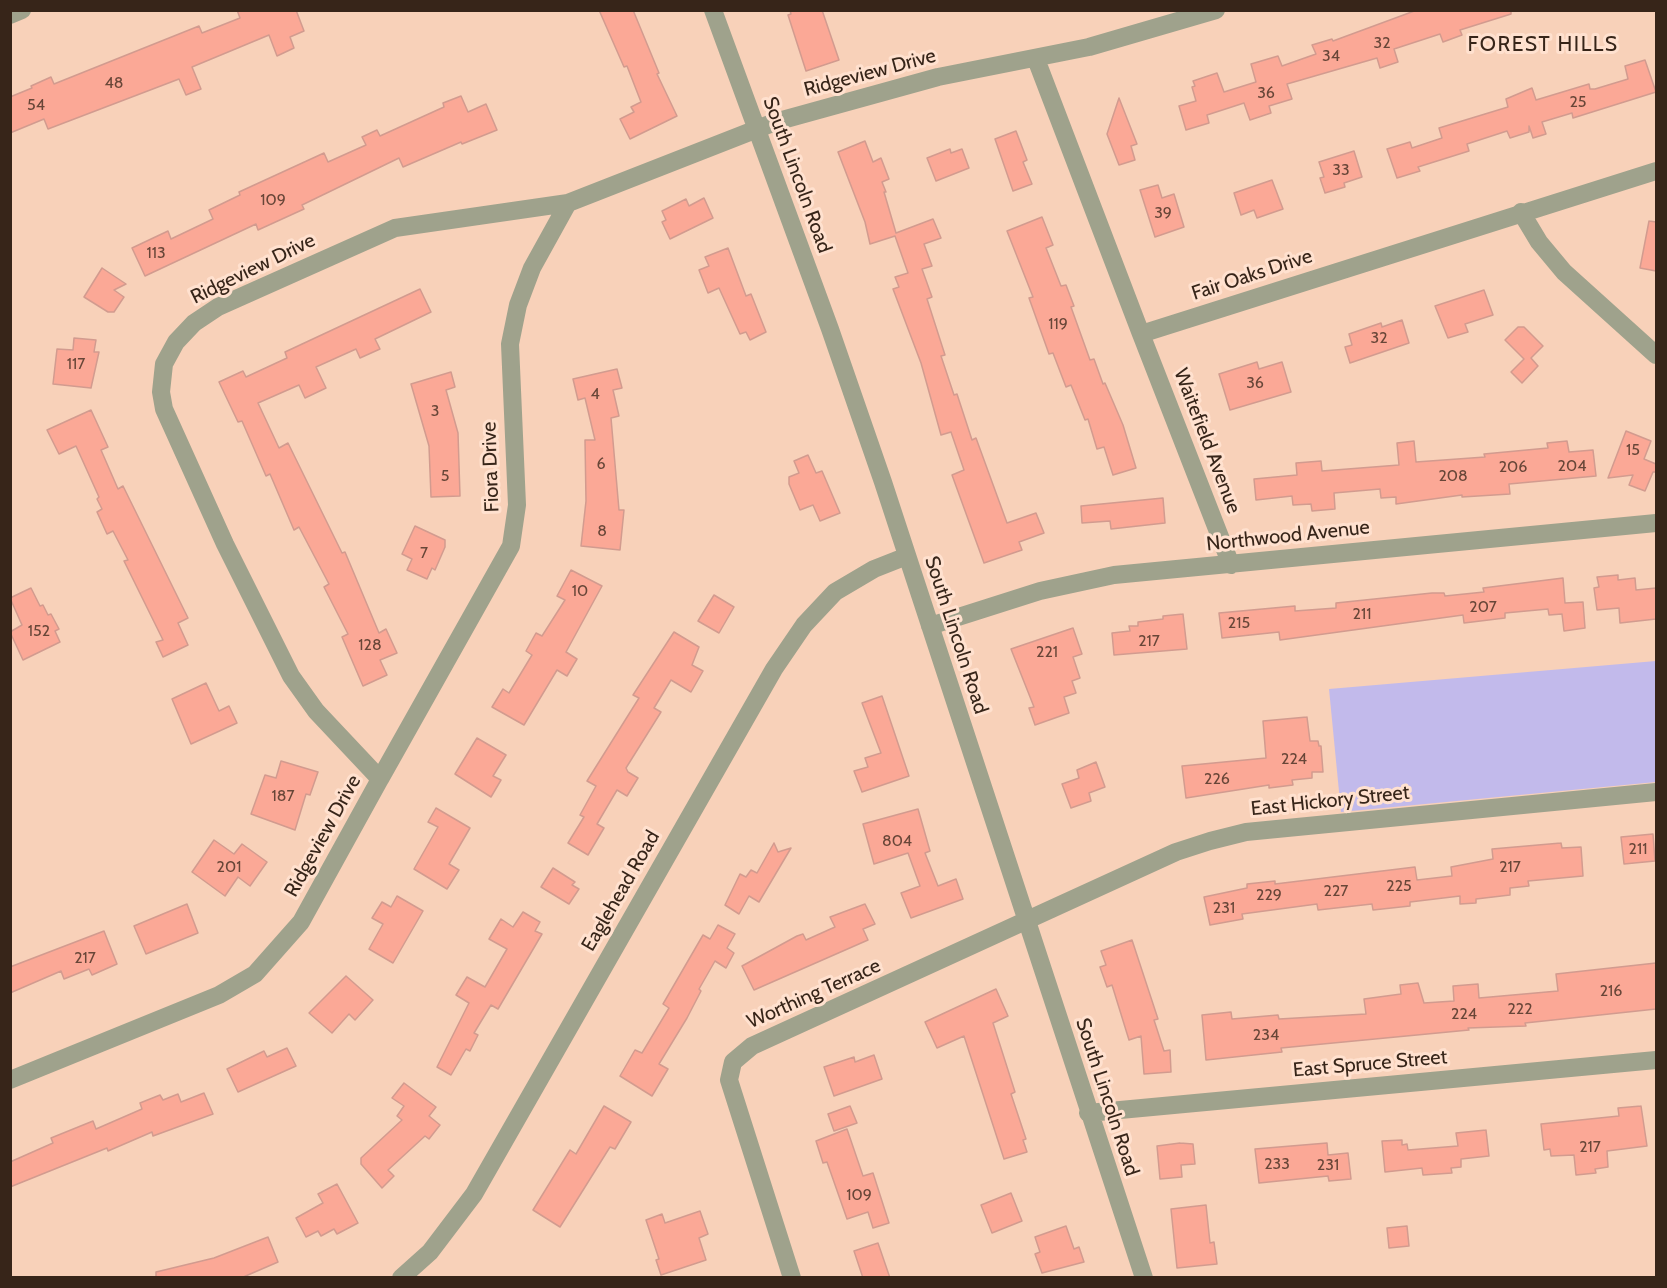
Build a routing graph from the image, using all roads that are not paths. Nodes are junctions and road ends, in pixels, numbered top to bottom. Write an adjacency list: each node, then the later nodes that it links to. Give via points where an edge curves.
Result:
1 (22, 10): 4 (street)
2 (713, 10): 6 (street, South Lincoln Road)
3 (1216, 10): 5 (street, Ridgeview Drive)
4 (10, 15)
5 (1036, 59): 6 (street, Ridgeview Drive, via 938,77); 10 (street)
6 (756, 129): 8 (street, Ridgeview Drive); 13 (street, South Lincoln Road)
7 (1656, 171): 9 (street, Fair Oaks Drive)
8 (568, 203): 16 (street, Fiora Drive, via 532,268 518,305 510,344 517,505 511,546); 16 (street, Ridgeview Drive, via 380,233 218,307 194,323 176,342 164,364 164,409 291,676 316,711)
9 (1521, 212): 10 (street, Fair Oaks Drive); 11 (street, via 1564,272)
10 (1142, 334): 14 (street, Waitefield Avenue)
11 (1656, 355)
12 (1656, 523): 14 (street, Northwood Avenue)
13 (908, 556): 15 (street, South Lincoln Road); 22 (street, Eaglehead Road, via 874,569 835,592 804,625 774,669 474,1194 430,1252)
14 (1231, 565): 15 (street, Northwood Avenue, via 1074,582)
15 (930, 626): 18 (street, South Lincoln Road)
16 (380, 779): 20 (street, Ridgeview Drive, via 301,922 255,974 219,995)
17 (1656, 792): 18 (street, East Hickory Street, via 1246,832 1176,852)
18 (1026, 923): 21 (street, South Lincoln Road); 23 (street, Worthing Terrace, via 752,1046 733,1062 729,1080)
19 (1656, 1060): 21 (street, East Spruce Street)
20 (10, 1080)
21 (1088, 1113): 24 (street, South Lincoln Road)
22 (401, 1278)
23 (792, 1278)
24 (1144, 1278)

